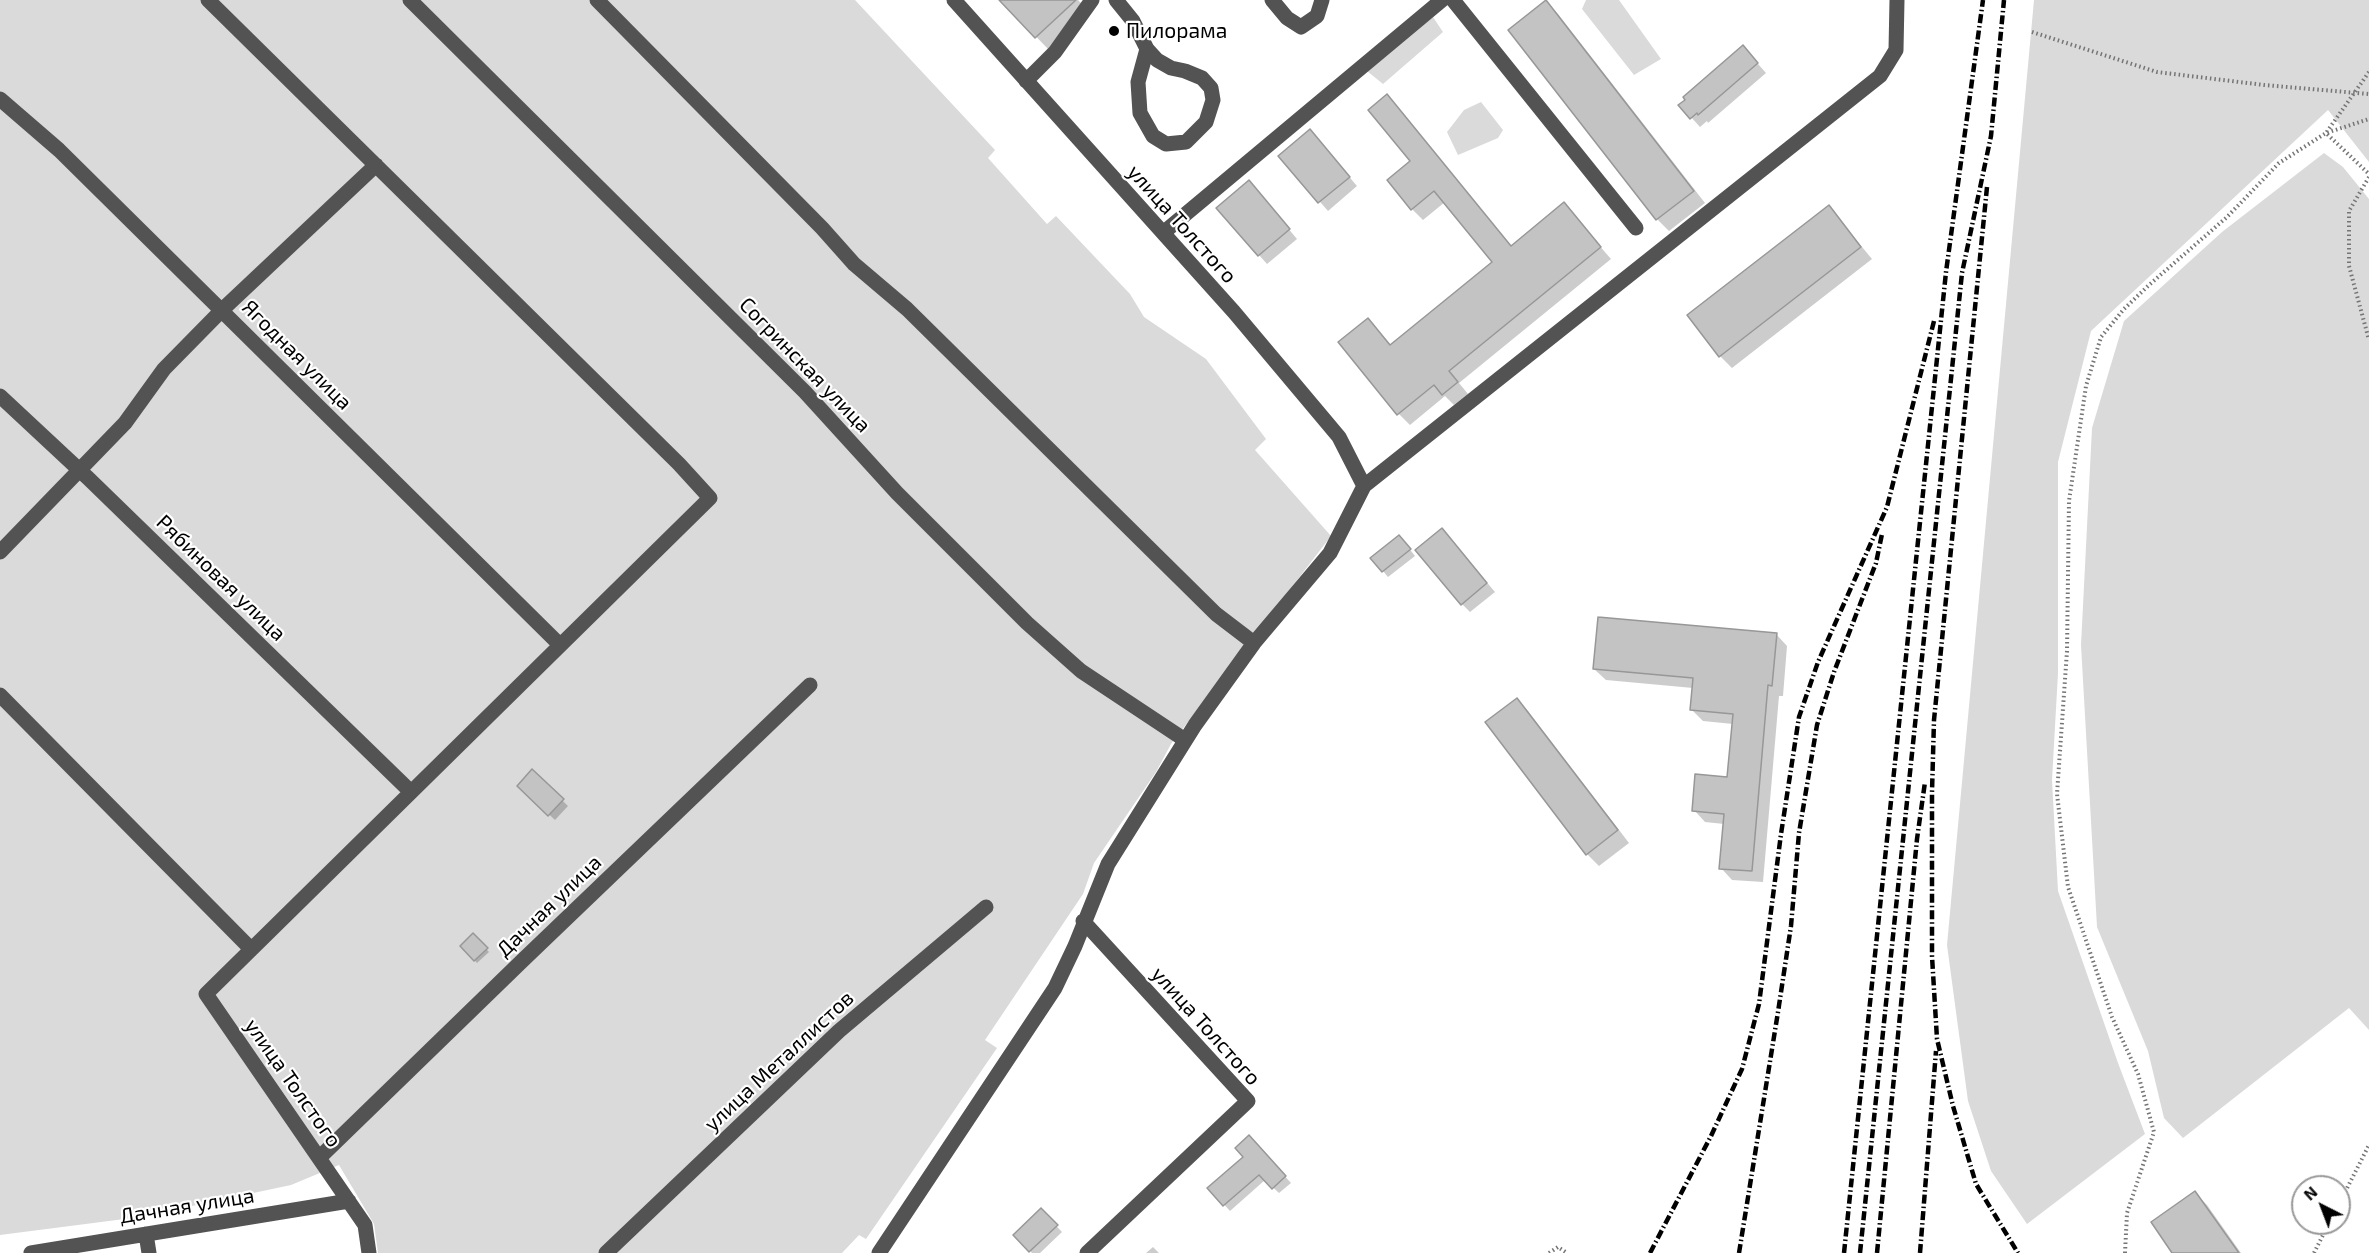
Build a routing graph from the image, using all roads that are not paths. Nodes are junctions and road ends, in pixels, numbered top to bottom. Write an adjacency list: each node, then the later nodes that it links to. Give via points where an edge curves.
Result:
1 (208, 0): 15 (street)
2 (410, 0): 27 (street, Согринская улица, via 805,392 897,493 1027,623 1080,671)
3 (597, 0): 23 (street, via 854,264 907,309 1216,614)
4 (954, 0): 13 (street, улица Толстого)
5 (1092, 0): 13 (street, via 1055,52)
6 (1116, 0): 12 (street, via 1133,21)
7 (1272, 0): 8 (street, via 1301,27 1317,16)
8 (1322, 0)
9 (1442, 0): 17 (street)
10 (1453, 0): 16 (street)
11 (1897, 0): 21 (street, via 1896,50 1880,76)
12 (1147, 49): 12 (street, via 1171,69 1202,78 1211,88 1213,100 1206,122 1186,142 1166,144 1154,136 1140,113 1138,82)
13 (1026, 81): 17 (street, улица Толстого)
14 (0, 99): 18 (street, Ягодная улица, via 59,150)
15 (376, 165): 18 (street); 24 (street, via 710,498)
16 (1636, 228)
17 (1162, 233): 21 (street, улица Толстого, via 1339,437)
18 (222, 310): 20 (street, via 164,369 125,423); 24 (street, Ягодная улица)
19 (0, 396): 20 (street, Рябиновая улица)
20 (79, 471): 22 (street); 28 (street, Рябиновая улица)
21 (1364, 486): 23 (street, via 1330,553)
22 (0, 552)
23 (1254, 643): 27 (street)
24 (560, 645): 28 (street)
25 (810, 685): 32 (street, Дачная улица)
26 (0, 695): 31 (street)
27 (1185, 740): 30 (street, via 1108,864)
28 (411, 792): 31 (street)
29 (986, 907): 38 (street, улица Металлистов, via 839,1031)
30 (1083, 921): 39 (street, via 1076,946 1055,988); 40 (street, улица Толстого, via 1248,1101)
31 (251, 949): 32 (street, улица Толстого, via 206,994)
32 (319, 1158): 33 (street, улица Толстого)
33 (349, 1201): 34 (street, Дачная улица); 37 (street, улица Толстого, via 365,1225)
34 (146, 1234): 35 (street, Дачная улица); 36 (street)
35 (31, 1253)
36 (149, 1253)
37 (369, 1253)
38 (606, 1253)
39 (879, 1253)
40 (1087, 1253)

